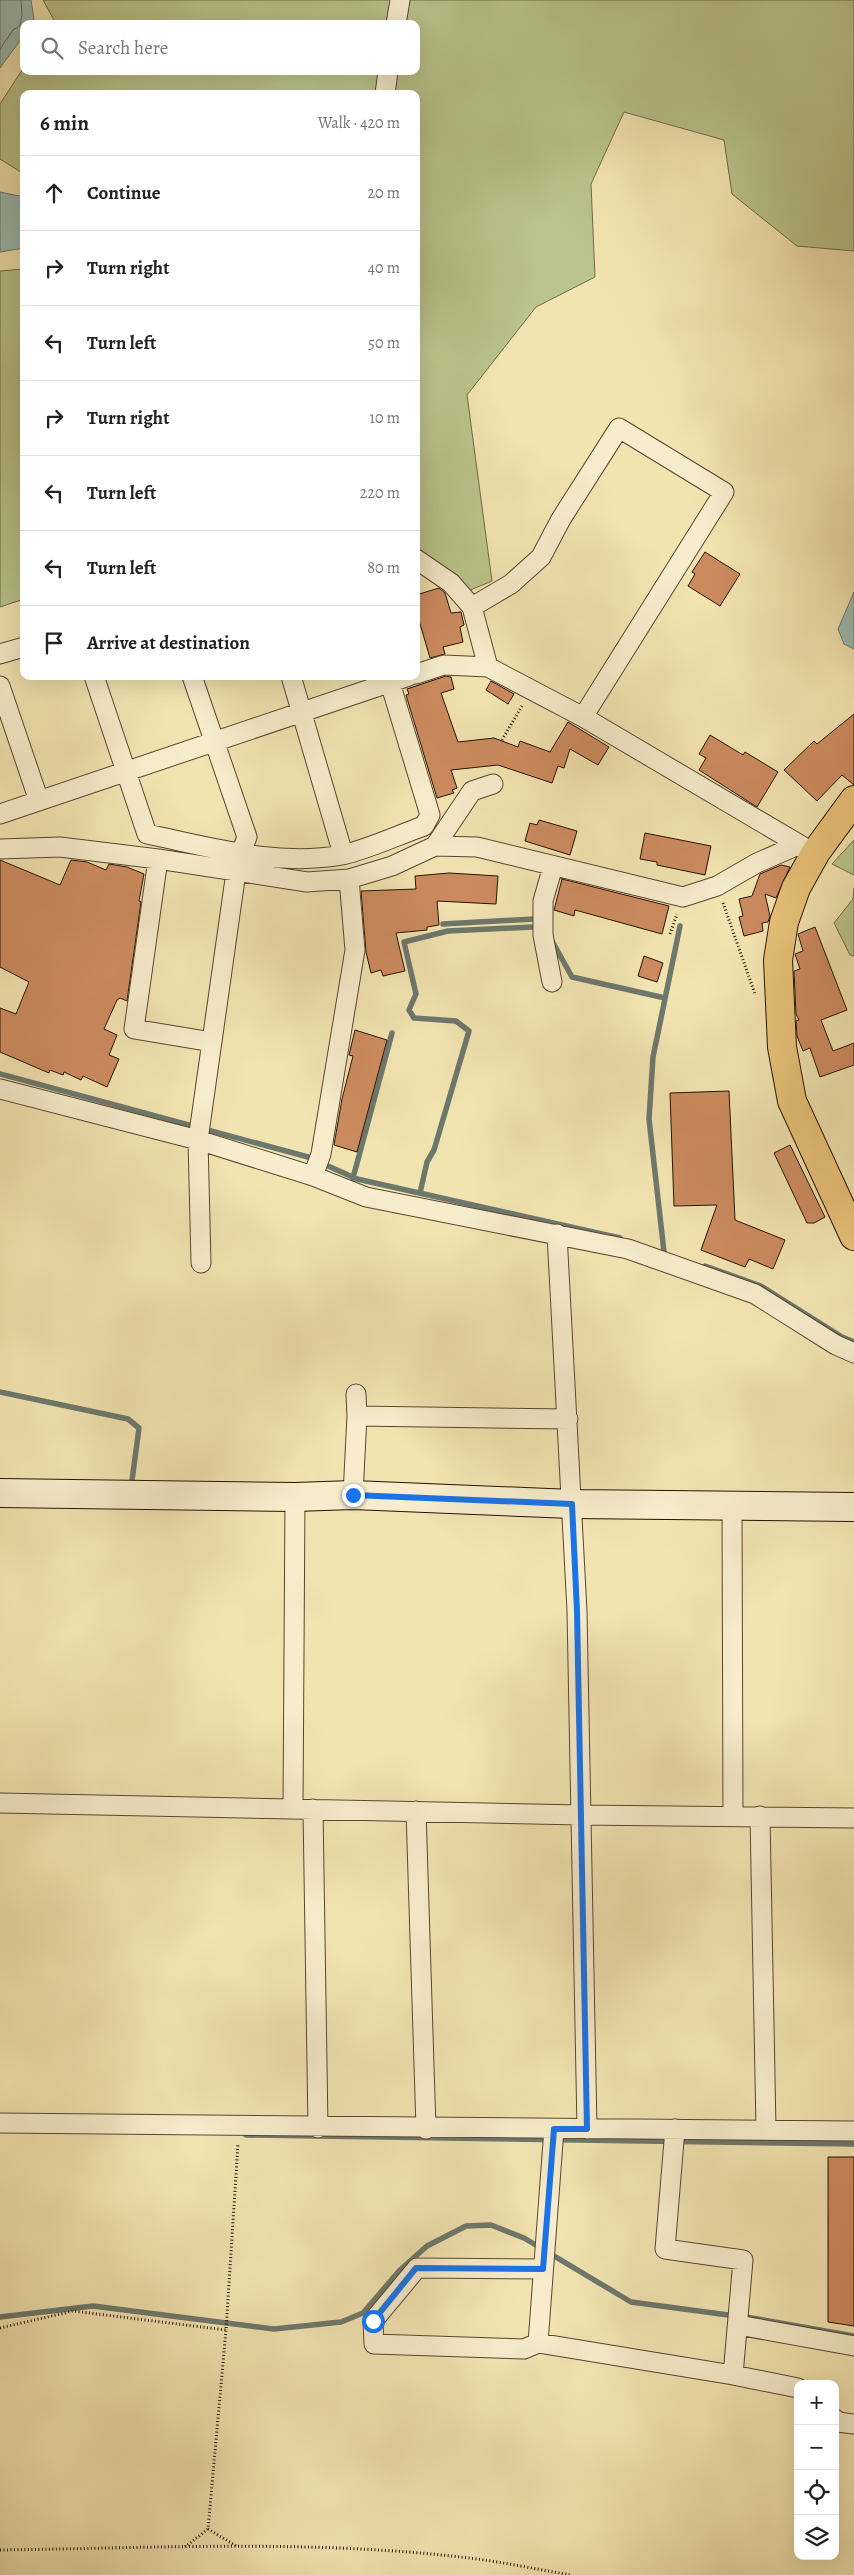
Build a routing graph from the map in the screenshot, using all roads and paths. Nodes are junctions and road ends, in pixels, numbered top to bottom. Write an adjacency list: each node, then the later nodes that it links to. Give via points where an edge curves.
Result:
1 (400, 0): 2 (street)
2 (397, 20)
3 (387, 75): 4 (street)
4 (386, 90)
5 (420, 562): 6 (street, via 451,583)
6 (472, 606): 9 (street); 19 (street, via 511,584 541,557 561,519 619,428 724,492)
7 (20, 648): 8 (street)
8 (0, 654)
9 (488, 667): 10 (street, via 444,665); 17 (street)
10 (420, 673)
11 (95, 680): 22 (street)
12 (193, 680): 21 (street)
13 (292, 680): 18 (street)
14 (386, 680): 18 (street)
15 (389, 680): 31 (street, via 430,815 424,826)
16 (0, 686): 25 (street)
17 (531, 689): 19 (street); 20 (path)
18 (302, 712): 21 (street); 31 (street)
19 (583, 717): 29 (street)
20 (502, 740)
21 (215, 741): 22 (street); 30 (street, via 247,837)
22 (125, 772): 25 (street); 30 (street, via 147,834)
23 (493, 784): 27 (street, via 472,791)
24 (854, 800): 29 (main road)
25 (38, 801): 26 (street)
26 (0, 814)
27 (435, 846): 33 (street, via 477,847); 35 (street, via 392,866)
28 (0, 849): 32 (street, via 60,847)
29 (807, 849): 36 (street, via 756,863); 44 (main road, via 784,922 778,960 782,1048 792,1101)
30 (241, 853): 31 (street, via 296,860)
31 (343, 854)
32 (158, 859): 34 (street); 39 (street, via 134,1029)
33 (554, 866): 36 (street, via 683,897); 37 (street, via 544,901 543,935)
34 (236, 872): 35 (street, via 307,882); 39 (street)
35 (349, 879): 42 (street, via 356,950 321,1154)
36 (717, 886): 38 (path)
37 (552, 982)
38 (759, 1002)
39 (212, 1042): 41 (street)
40 (0, 1089): 41 (street)
41 (198, 1140): 42 (street); 45 (street)
42 (313, 1176): 43 (street, via 366,1197)
43 (557, 1234): 46 (street, via 628,1249 755,1294); 49 (street)
44 (854, 1236)
45 (200, 1263)
46 (854, 1353)
47 (356, 1394): 48 (street)
48 (357, 1416): 49 (street); 51 (street)
49 (568, 1419): 53 (street)
50 (0, 1492): 52 (street)
51 (353, 1495): 52 (street); 53 (street)
52 (295, 1498): 57 (street)
53 (572, 1504): 54 (street); 60 (street)
54 (732, 1506): 55 (street); 61 (street)
55 (854, 1506)
56 (0, 1803): 57 (street)
57 (293, 1808): 58 (street)
58 (313, 1809): 59 (street); 66 (street)
59 (416, 1811): 60 (street); 67 (street)
60 (580, 1815): 61 (street); 69 (street)
61 (733, 1816): 62 (street)
62 (760, 1816): 63 (street); 71 (street)
63 (854, 1818)
64 (0, 2124): 65 (street)
65 (240, 2126): 66 (street); 76 (path)
66 (318, 2128): 67 (street)
67 (426, 2129): 68 (street)
68 (554, 2129): 69 (street); 73 (street)
69 (587, 2129): 70 (street)
70 (675, 2129): 71 (street); 74 (street, via 665,2249 744,2260)
71 (766, 2130): 72 (street)
72 (854, 2131)
73 (543, 2269): 77 (street); 77 (street, via 416,2268 373,2321 374,2344 524,2349)
74 (738, 2325): 78 (street); 79 (street)
75 (0, 2328): 76 (path, via 73,2311)
76 (226, 2330): 83 (path)
77 (538, 2343): 79 (street)
78 (854, 2346)
79 (733, 2374): 80 (street)
80 (794, 2387)
81 (839, 2422): 82 (street)
82 (854, 2424)
83 (208, 2529): 84 (path); 85 (path)
84 (238, 2547): 85 (path); 87 (path, via 352,2549 477,2559)
85 (183, 2548): 86 (path)
86 (0, 2550)
87 (571, 2575)

